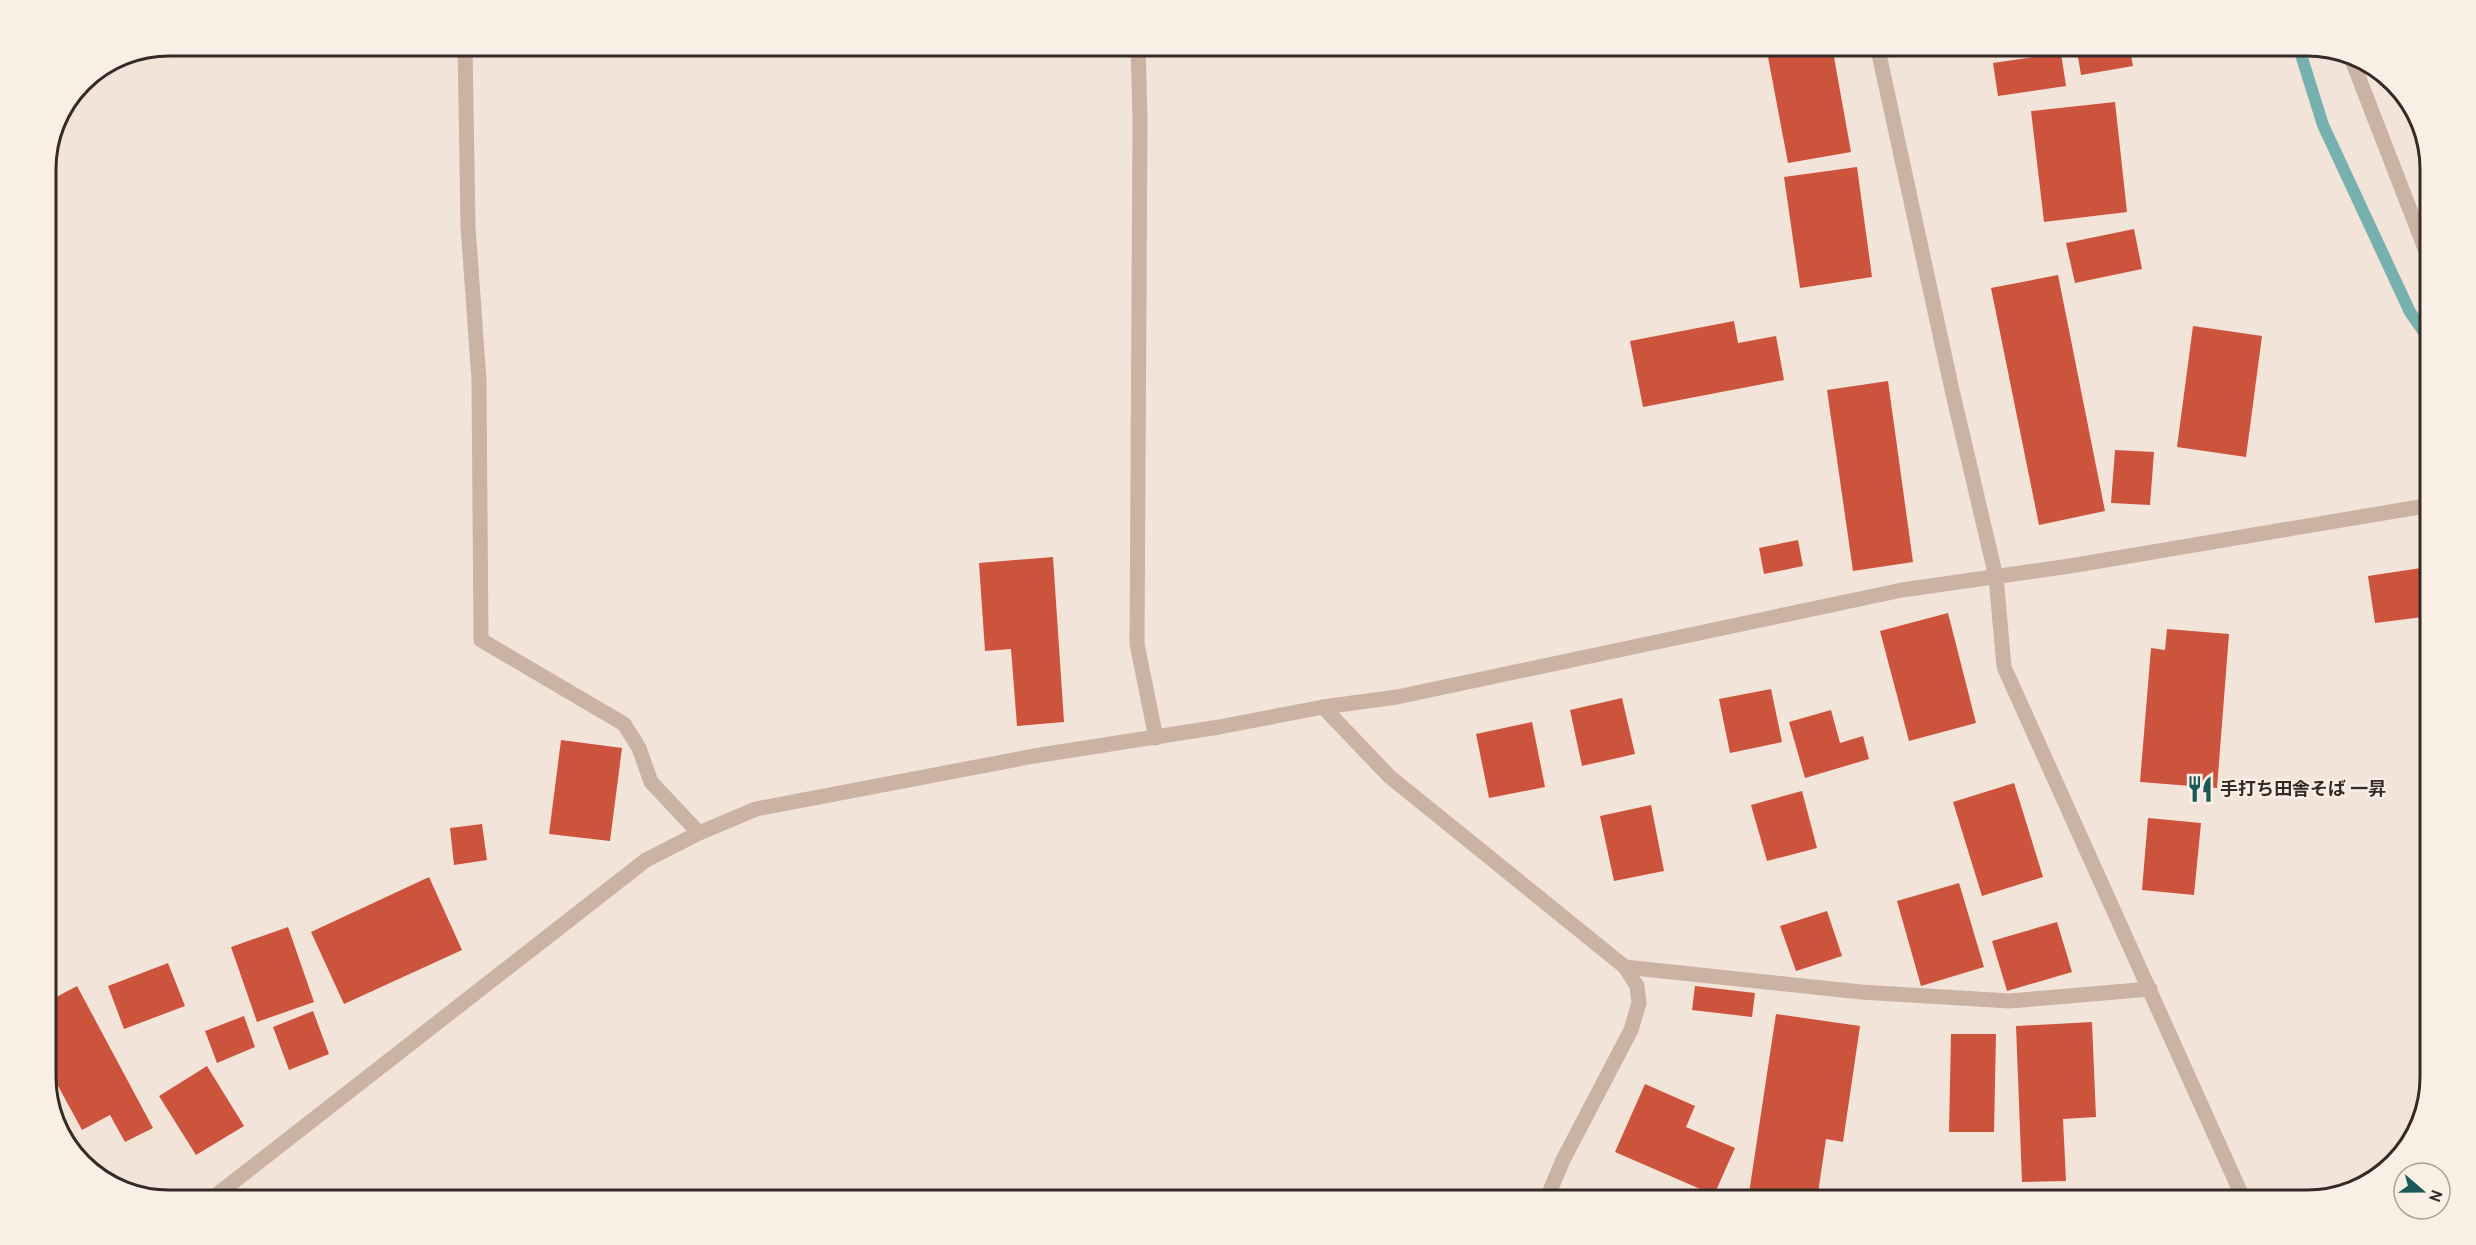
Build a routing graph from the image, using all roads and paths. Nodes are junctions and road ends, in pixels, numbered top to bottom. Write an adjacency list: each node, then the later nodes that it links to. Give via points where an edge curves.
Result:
1 (465, 56): 10 (street, via 468,226 479,380 481,640 624,724 639,748 651,782)
2 (1138, 56): 9 (street, via 1137,644)
3 (1879, 56): 7 (street)
4 (2354, 66): 5 (street)
5 (2420, 236)
6 (2420, 507): 7 (street)
7 (1996, 577): 8 (street, via 1902,590 1397,697); 12 (street, via 2004,667)
8 (1323, 707): 9 (street); 11 (street, via 1389,777)
9 (1156, 738): 10 (street, via 1034,756 756,809)
10 (699, 833): 13 (street, via 646,860)
11 (1625, 967): 12 (street, via 1861,992 2010,1001); 14 (street, via 1637,986 1639,1003 1631,1030)
12 (2150, 989): 15 (street)
13 (226, 1190)
14 (1550, 1190)
15 (2240, 1190)

